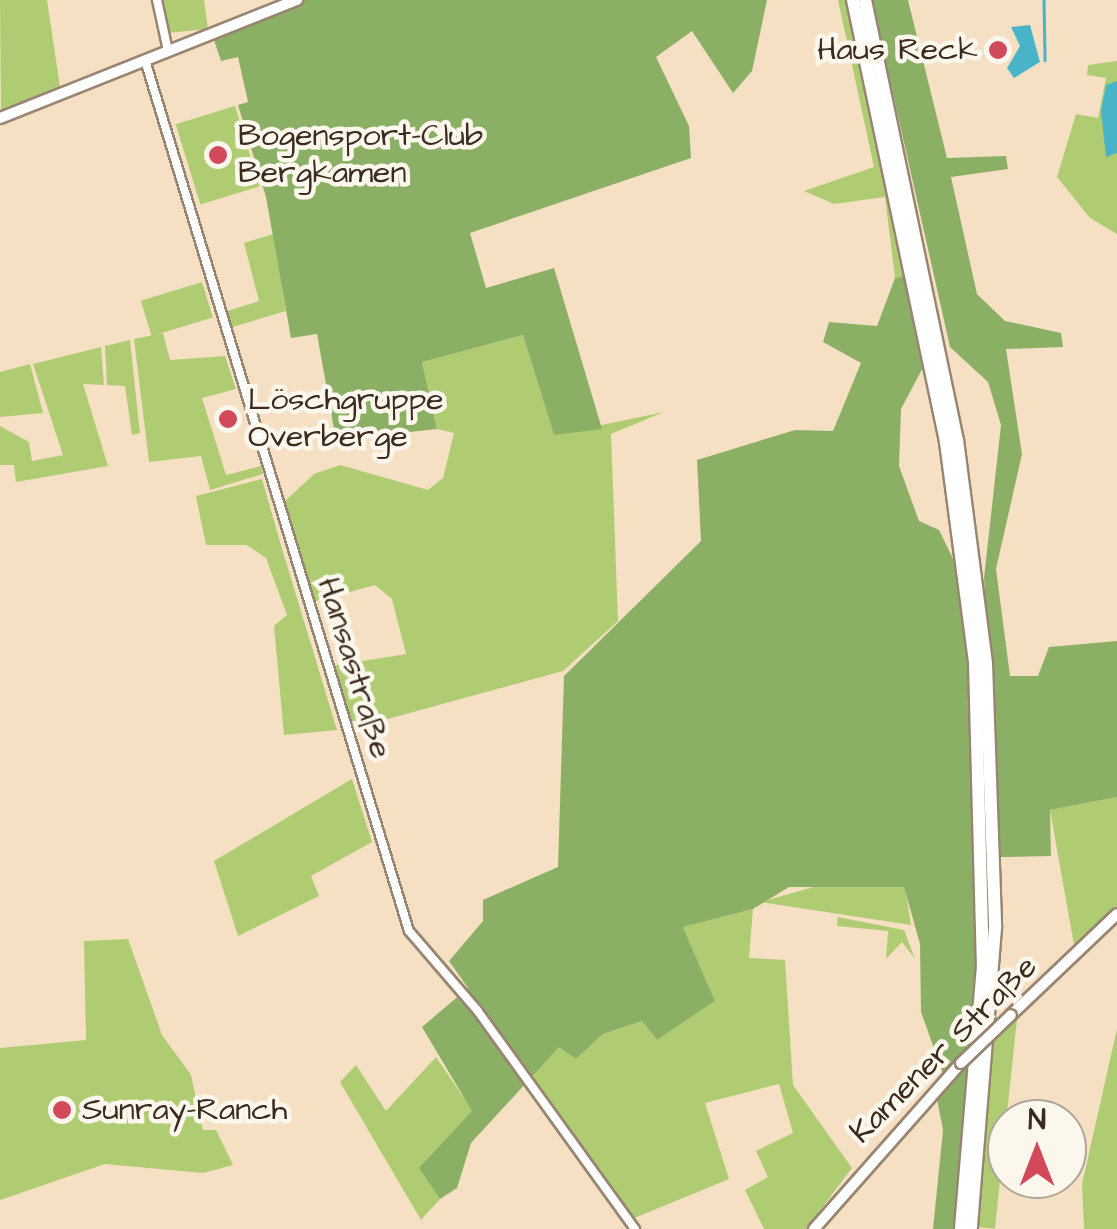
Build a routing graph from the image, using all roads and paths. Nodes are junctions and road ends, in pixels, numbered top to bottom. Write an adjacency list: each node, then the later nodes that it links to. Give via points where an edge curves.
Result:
1 (157, 0): 5 (street)
2 (297, 0): 5 (main road)
3 (853, 0): 11 (highway, via 946,442 975,663 983,966)
4 (865, 0): 12 (highway, via 957,440 986,664 995,928)
5 (168, 51): 6 (main road)
6 (145, 60): 7 (main road); 9 (street, Hansastraße, via 408,931 460,988)
7 (0, 118)
8 (1117, 914): 10 (main road, Kamener Straße, bridge, via 961,1063)
9 (636, 1229)
10 (814, 1229)
11 (960, 1229)
12 (971, 1229)

